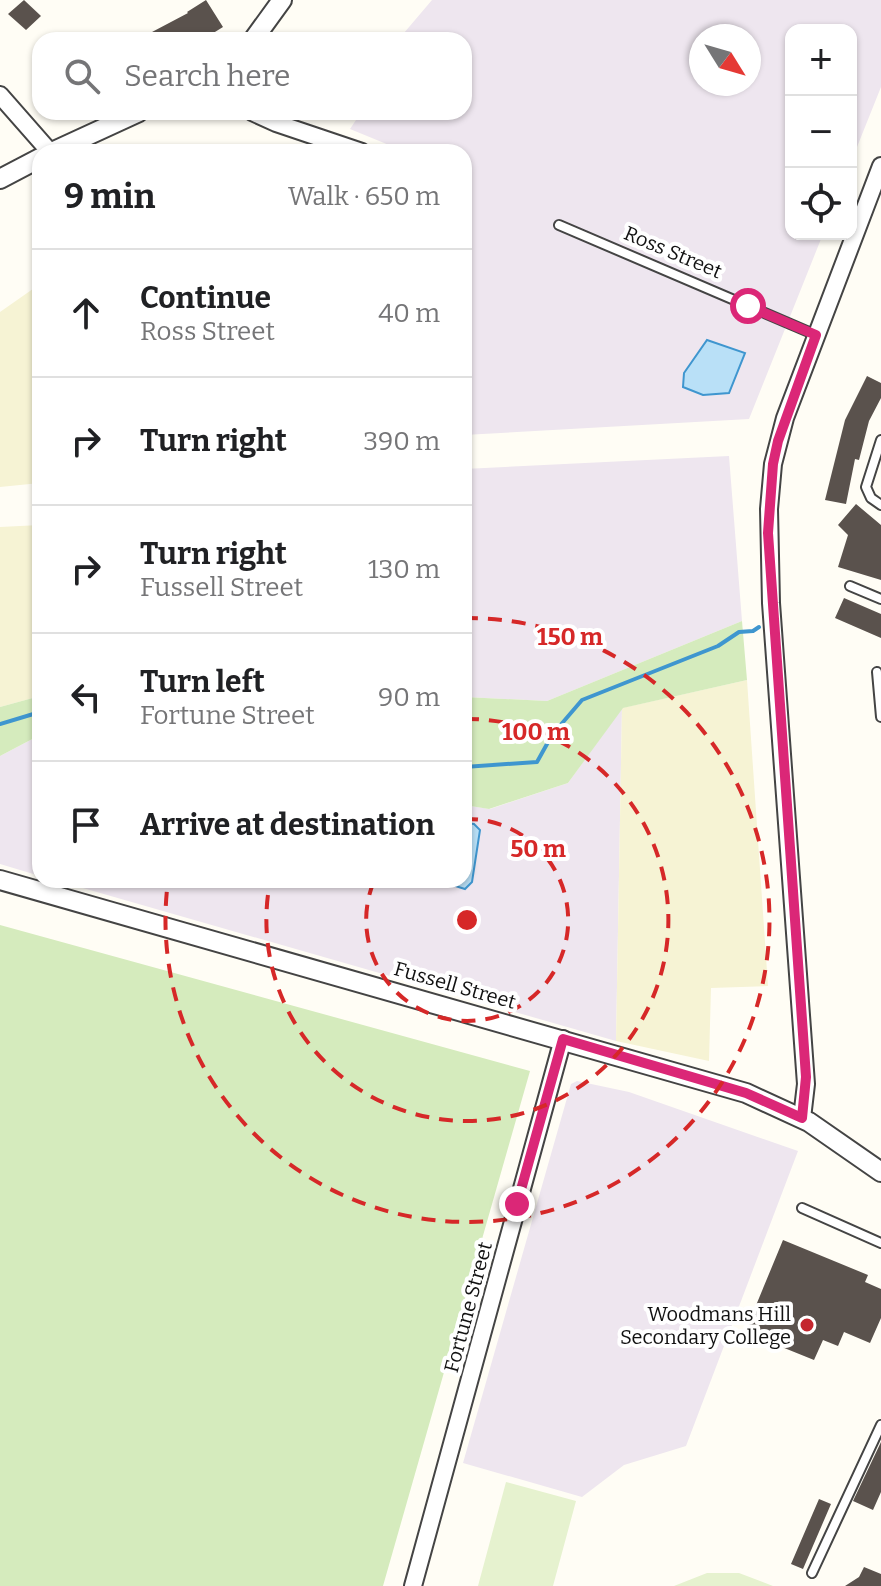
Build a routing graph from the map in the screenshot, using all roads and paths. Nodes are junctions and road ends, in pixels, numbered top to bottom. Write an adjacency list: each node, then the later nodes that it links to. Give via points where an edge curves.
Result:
1 (282, 0): 2 (street)
2 (259, 32)
3 (0, 95): 6 (street)
4 (121, 120): 7 (street)
5 (269, 120): 8 (street)
6 (44, 144)
7 (69, 144)
8 (338, 144)
9 (32, 162): 11 (street)
10 (881, 166): 13 (street)
11 (0, 179)
12 (559, 225): 13 (lane, Ross Street)
13 (816, 335): 22 (street, via 778,441 768,533 806,1077)
14 (881, 440): 15 (lane, via 866,485)
15 (881, 505)
16 (850, 586): 17 (lane)
17 (881, 599)
18 (877, 672): 19 (lane)
19 (881, 716)
20 (0, 880): 21 (street, Fussell Street)
21 (563, 1039): 22 (street, Fussell Street, via 746,1093); 28 (street, Fortune Street)
22 (802, 1118): 23 (street, Fussell Street)
23 (881, 1172)
24 (802, 1208): 25 (lane)
25 (881, 1243)
26 (881, 1425): 27 (lane)
27 (812, 1573)
28 (413, 1586)

